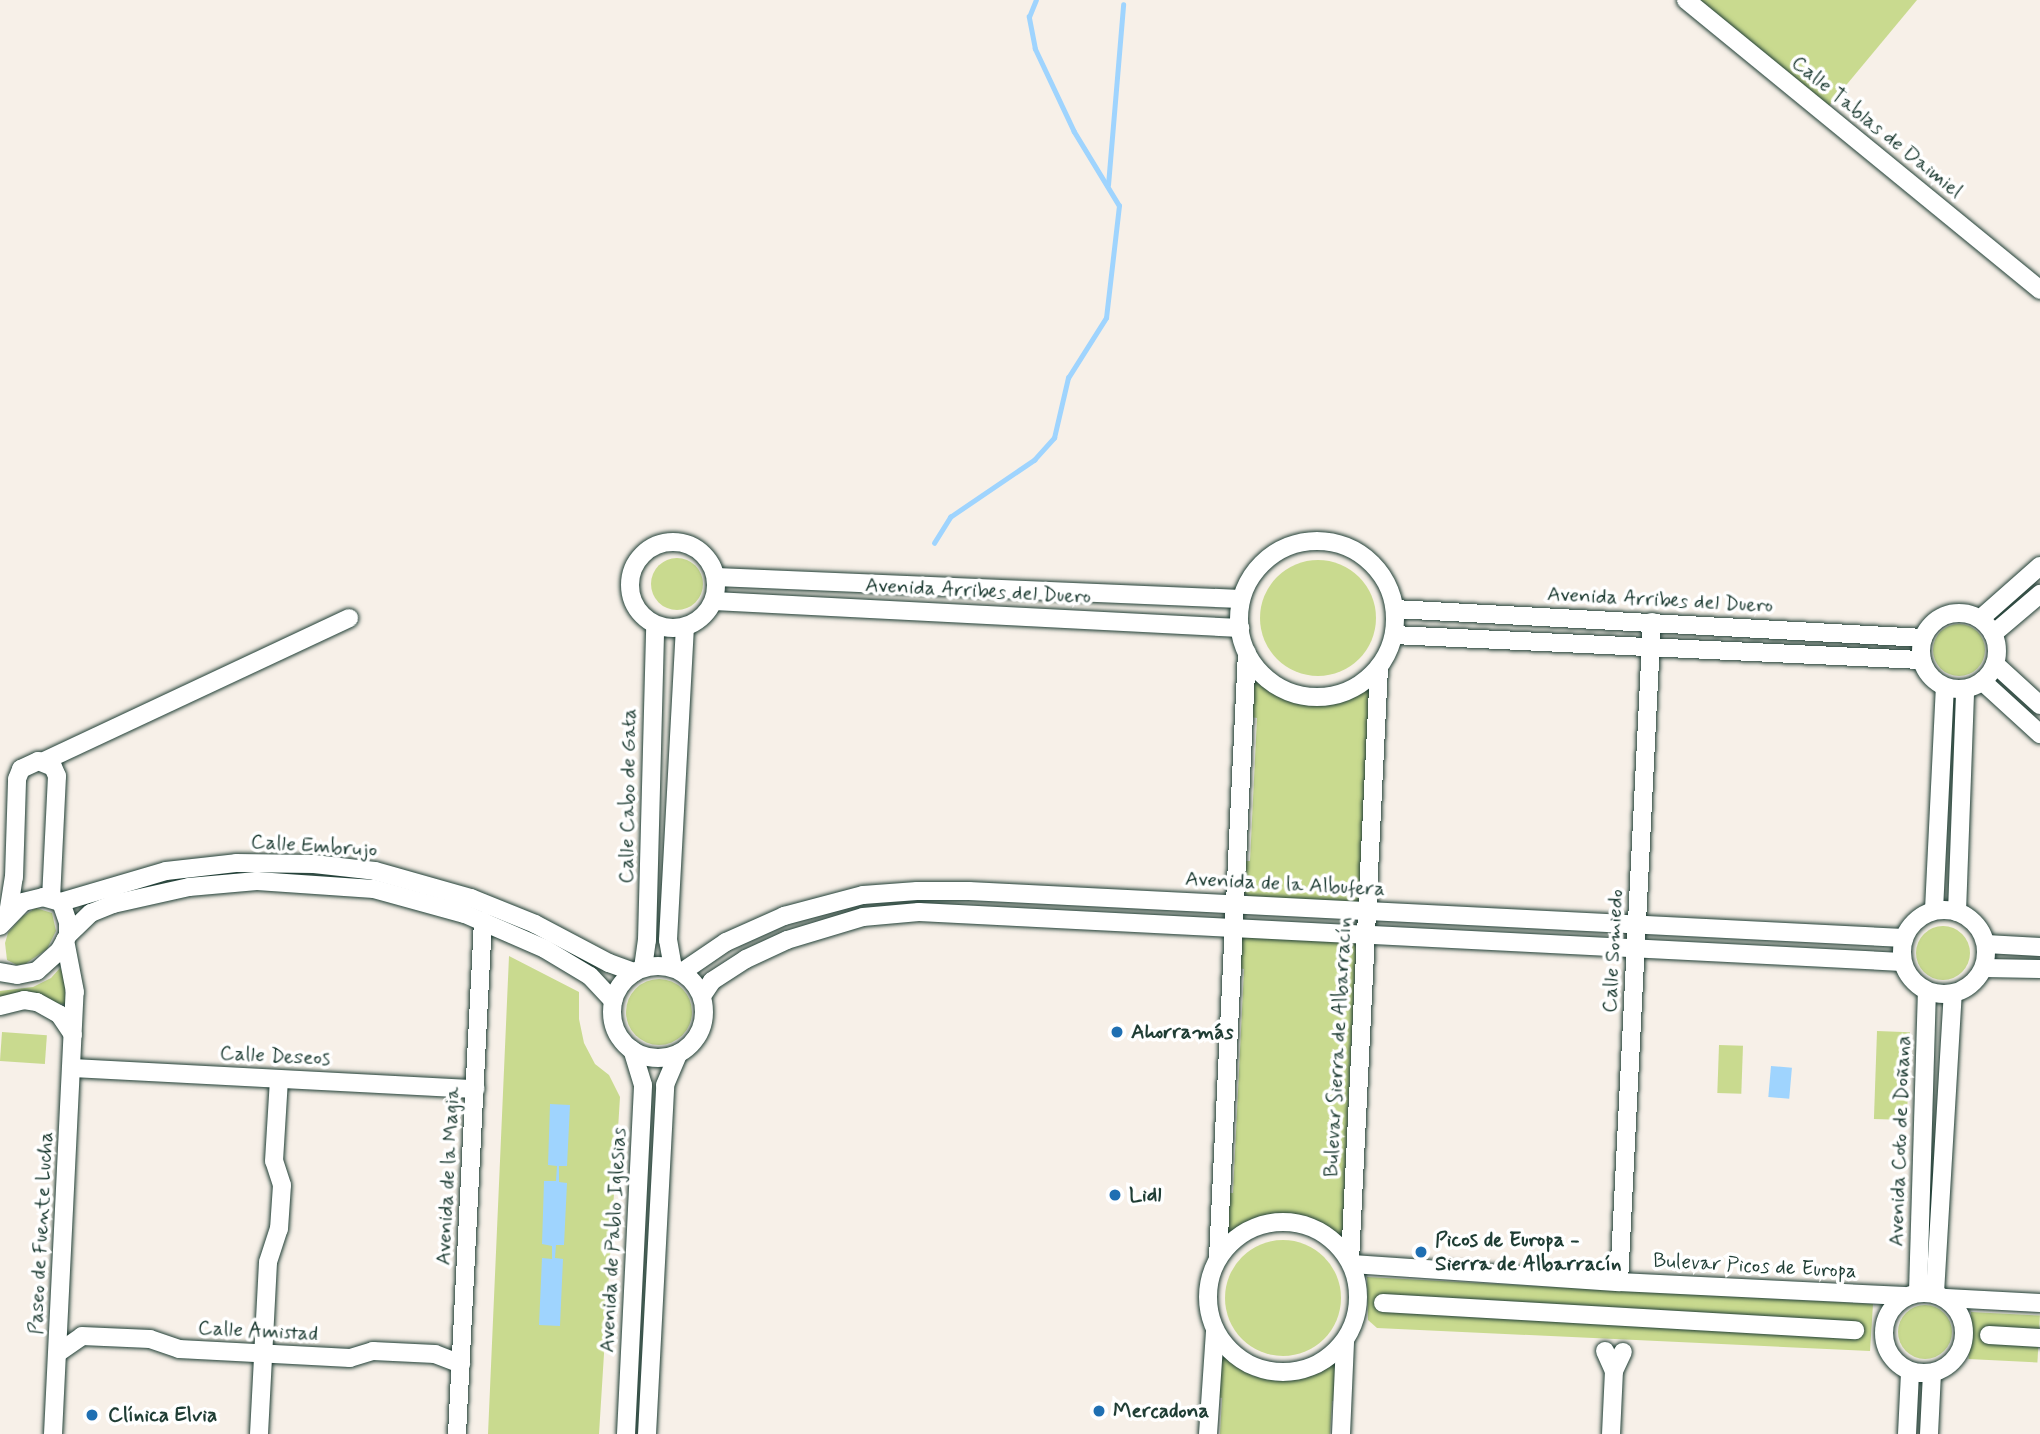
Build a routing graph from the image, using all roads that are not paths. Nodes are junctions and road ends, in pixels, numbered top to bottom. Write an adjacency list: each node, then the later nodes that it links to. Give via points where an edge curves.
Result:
1 (1686, 0): 2 (street, Calle Tablas de Daimiel)
2 (2040, 290)
3 (2040, 566): 10 (street)
4 (716, 577): 6 (street, Avenida Arribes del Duero); 7 (street); 12 (street, via 702,552 689,545 674,542 647,551 636,562 630,590 642,616)
5 (2040, 594): 15 (street)
6 (1241, 599): 8 (street, via 1252,574 1271,555 1295,544 1322,541 1348,547 1371,561 1387,583); 14 (street)
7 (714, 601): 13 (street, via 698,622); 14 (street, Avenida Arribes del Duero)
8 (1395, 609): 11 (street, Avenida Arribes del Duero); 16 (street)
9 (349, 618): 28 (street)
10 (1980, 619): 15 (street); 17 (street, via 1969,614 1947,615 1936,620)
11 (1653, 622): 17 (street, Avenida Arribes del Duero); 18 (street, Calle Somiedo)
12 (654, 625): 13 (street); 47 (street, Calle Cabo de Gata, via 647,940)
13 (685, 627): 48 (street, via 668,940)
14 (1240, 628): 19 (street)
15 (1993, 634): 21 (street)
16 (1394, 635): 18 (street); 22 (street)
17 (1923, 638): 20 (street)
18 (1651, 646): 20 (street); 36 (street, Calle Somiedo)
19 (1247, 653): 22 (street, via 1273,682 1309,696 1335,695 1359,684); 30 (street)
20 (1922, 660): 24 (street, via 1934,681)
21 (1995, 664): 23 (street); 26 (street)
22 (1378, 667): 32 (street, Bulevar Sierra de Albarracín)
23 (1982, 681): 25 (street); 27 (street)
24 (1945, 687): 25 (street); 31 (street)
25 (1965, 689): 33 (street)
26 (2040, 705)
27 (2040, 734)
28 (44, 761): 29 (street, Paseo de Fuente Lucha, via 57,776); 34 (street, via 29,763 17,779 14,877)
29 (56, 900): 34 (street, Calle Embrujo, via 23,902); 39 (street, Paseo de Fuente Lucha, via 68,922); 47 (street, Calle Embrujo, via 166,871 236,863 375,871 471,898 535,924 609,963)
30 (1235, 905): 32 (street, Avenida de la Albufera); 37 (street); 48 (street, Avenida de la Albufera, via 969,891 863,895 784,916)
31 (1934, 911): 33 (street); 40 (street, via 1911,925)
32 (1368, 912): 36 (street, Avenida de la Albufera); 38 (street, Bulevar Sierra de Albarracín)
33 (1958, 912): 41 (street, via 1976,924)
34 (4, 920)
35 (484, 921): 39 (street, Calle Embrujo, via 374,890 257,881 189,887 113,904 91,913); 53 (street, Calle Embrujo, via 590,976); 60 (street, Avenida de la Magia)
36 (1637, 925): 40 (street, Avenida de la Albufera); 43 (street, Calle Somiedo)
37 (1234, 928): 38 (street); 52 (street, via 968,912 863,917 787,940 746,959 712,981); 61 (street)
38 (1367, 934): 43 (street); 62 (street, Bulevar Sierra de Albarracín)
39 (66, 937): 49 (street, Calle Embrujo, via 59,951 37,971); 55 (street, Paseo de Fuente Lucha, via 75,992)
40 (1904, 938): 44 (street)
41 (1986, 944): 42 (street); 45 (street)
42 (2040, 947)
43 (1636, 948): 44 (street); 63 (street, Calle Somiedo)
44 (1902, 962): 50 (street, via 1907,975)
45 (1984, 968): 46 (street); 51 (street, via 1966,989)
46 (2040, 969)
47 (638, 970): 48 (street, via 658,965); 53 (street)
48 (678, 970): 52 (street, via 694,982)
49 (0, 972)
50 (1927, 991): 51 (street); 64 (street, Avenida Coto de Doñana)
51 (1953, 994): 64 (street, Avenida Coto de Doñana)
52 (702, 996): 57 (street, via 703,1023 698,1036)
53 (612, 1000): 56 (street, via 614,1028)
54 (0, 1006): 55 (street, via 24,1000 48,1006)
55 (73, 1035): 58 (street, Paseo de Fuente Lucha)
56 (632, 1050): 57 (street, via 655,1058); 81 (street, Avenida de Pablo Iglesias, via 643,1085)
57 (678, 1054): 82 (street, Avenida de Pablo Iglesias, via 665,1085)
58 (72, 1068): 59 (street, Calle Deseos); 73 (street, Paseo de Fuente Lucha)
59 (279, 1079): 60 (street, Calle Deseos); 74 (street, via 274,1161 282,1185 279,1229 268,1262)
60 (475, 1089): 75 (street, Avenida de la Magia)
61 (1218, 1258): 62 (street, via 1252,1228 1285,1222 1318,1230 1337,1243); 67 (street, via 1207,1296)
62 (1351, 1263): 63 (street, Bulevar Picos de Europa); 71 (street, via 1358,1309)
63 (1619, 1282): 64 (street, Bulevar Picos de Europa)
64 (1926, 1294): 66 (street, Bulevar Picos de Europa); 76 (street, via 1889,1310 1882,1330 1885,1348); 77 (street, via 1962,1317 1963,1347 1946,1367)
65 (1383, 1303): 68 (street)
66 (2040, 1303)
67 (1215, 1330): 71 (street, via 1227,1348 1245,1362 1266,1371 1288,1373 1320,1363); 83 (street)
68 (1855, 1330)
69 (1989, 1335): 70 (street)
70 (2040, 1338)
71 (1345, 1341): 84 (street)
72 (1614, 1351): 85 (street)
73 (58, 1353): 74 (street, Calle Amistad, via 82,1336 150,1339 179,1349); 78 (street, Paseo de Fuente Lucha)
74 (264, 1354): 75 (street, Calle Amistad, via 350,1358 373,1351 435,1354); 79 (street)
75 (461, 1364): 80 (street, Avenida de la Magia)
76 (1910, 1372): 77 (street); 86 (street)
77 (1932, 1373): 87 (street)
78 (53, 1434)
79 (259, 1434)
80 (457, 1434)
81 (626, 1434)
82 (647, 1434)
83 (1208, 1434)
84 (1341, 1434)
85 (1611, 1434)
86 (1907, 1434)
87 (1929, 1434)

